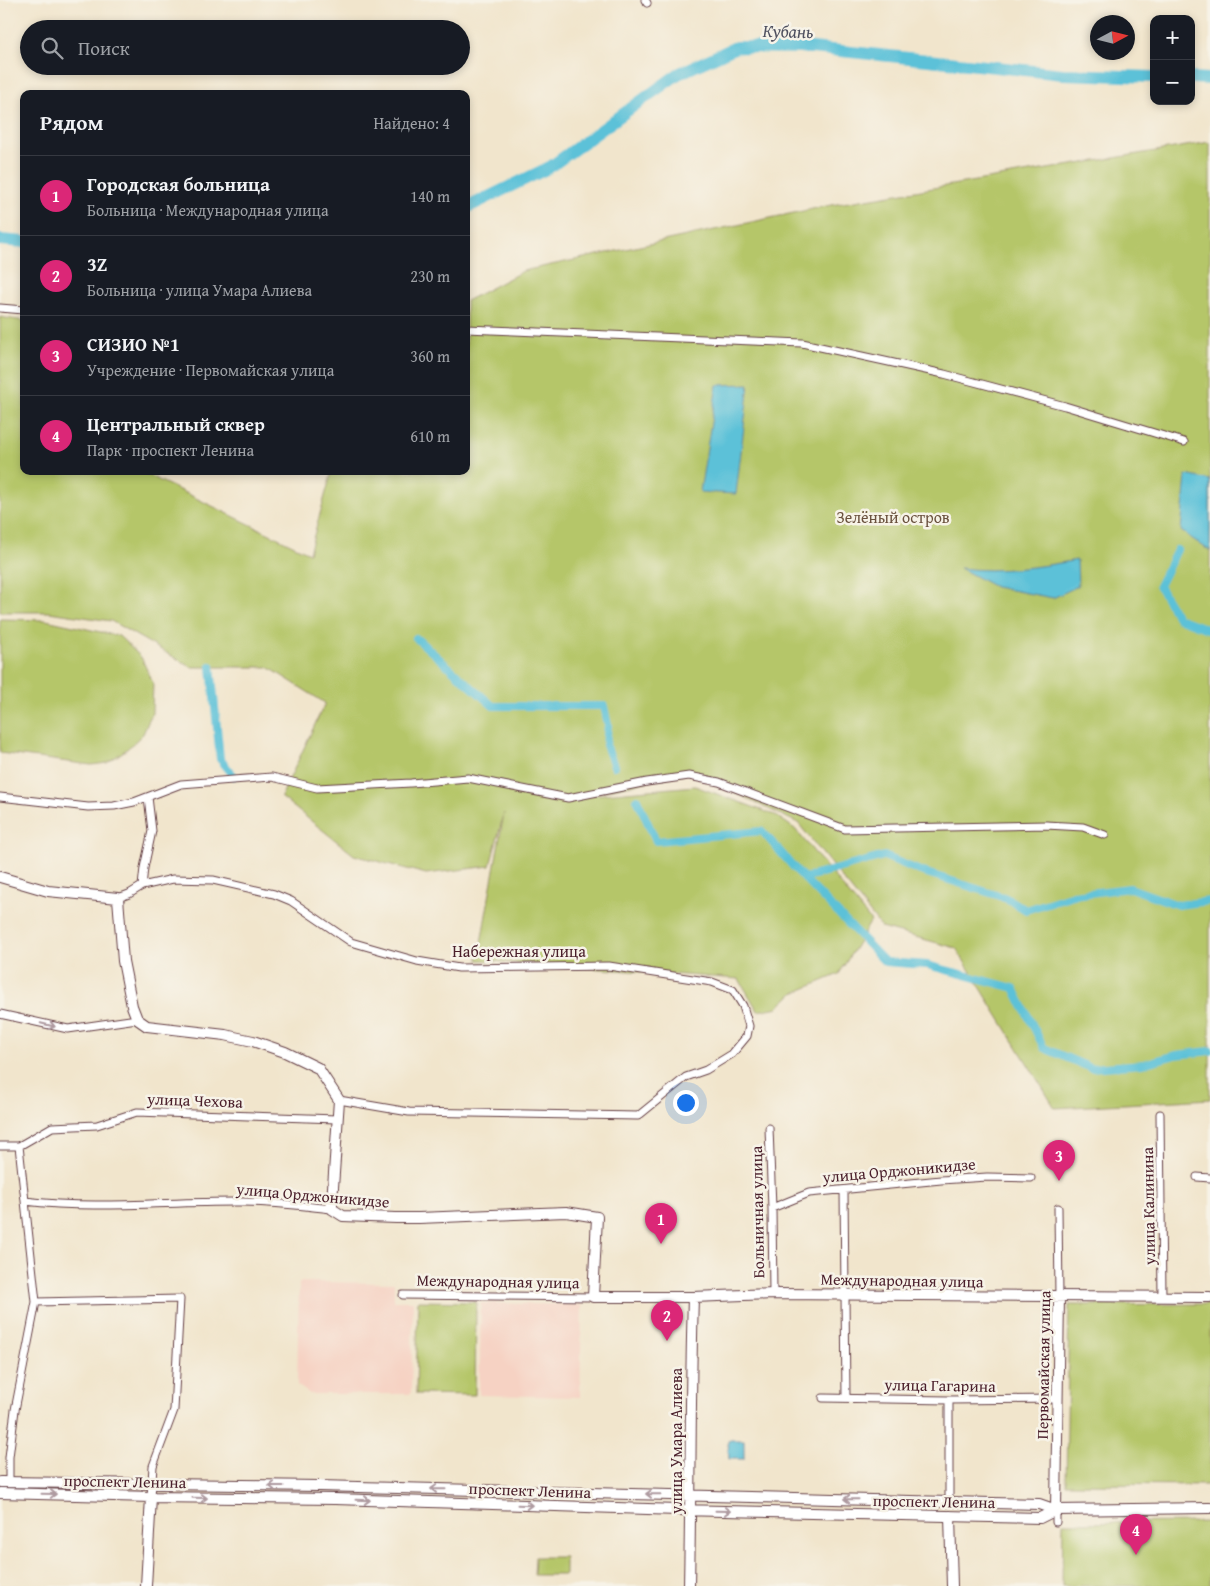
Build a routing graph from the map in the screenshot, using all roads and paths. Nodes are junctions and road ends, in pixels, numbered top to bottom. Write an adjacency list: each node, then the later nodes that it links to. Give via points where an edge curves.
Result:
1 (0, 308): 2 (street)
2 (20, 310)
3 (470, 329): 4 (street, via 802,343 954,376)
4 (1184, 442)
5 (0, 797): 6 (street, via 88,807 114,806)
6 (148, 797): 7 (street, via 180,784 272,777 317,788 468,778 568,798 689,776 720,782 845,829 1046,825 1083,827); 9 (street, via 152,831)
7 (1105, 835)
8 (0, 877): 10 (main road, via 48,891)
9 (142, 886): 10 (street, Набережная улица); 13 (street, Набережная улица, via 173,879 213,880 274,894 291,901 351,942 417,961 459,968 609,966 712,982 733,990 743,1006 749,1026 747,1036 732,1054 706,1070 686,1077 638,1116 409,1112)
10 (118, 898): 12 (main road, via 122,961)
11 (0, 1014): 12 (street, one-way to 12, via 68,1029)
12 (137, 1019): 13 (main road, via 147,1026 225,1035 286,1052 318,1068)
13 (339, 1100): 15 (main road)
14 (1160, 1114): 34 (street, улица Калинина)
15 (337, 1119): 18 (street, улица Чехова, via 137,1112 97,1125 52,1127); 26 (main road)
16 (769, 1128): 24 (street, Больничная улица)
17 (0, 1146): 18 (street)
18 (20, 1146): 23 (street)
19 (1197, 1177): 21 (street)
20 (1031, 1178): 22 (street, улица Орджоникидзе, via 987,1177)
21 (1210, 1178)
22 (844, 1190): 24 (street, улица Орджоникидзе, via 809,1193); 30 (street)
23 (25, 1201): 26 (street, улица Орджоникидзе, via 46,1204 245,1202); 36 (street)
24 (772, 1208): 28 (street, Больничная улица)
25 (1058, 1208): 33 (street, Первомайская улица)
26 (332, 1209): 27 (main road, улица Орджоникидзе, via 343,1216 396,1218 566,1212)
27 (597, 1217): 31 (main road, Международная улица)
28 (772, 1294): 30 (main road, Международная улица); 32 (main road, Международная улица)
29 (403, 1295): 31 (street, Международная улица)
30 (845, 1295): 33 (main road, Международная улица); 38 (street)
31 (593, 1297): 32 (main road, Международная улица)
32 (693, 1297): 44 (main road, улица Умара Алиева)
33 (1060, 1297): 34 (main road, Международная улица); 39 (main road, Первомайская улица)
34 (1162, 1297): 35 (main road, Международная улица)
35 (1210, 1297)
36 (36, 1302): 41 (street); 42 (street, via 180,1299 174,1410 153,1466)
37 (823, 1398): 38 (street, улица Гагарина)
38 (846, 1398): 40 (street, улица Гагарина)
39 (1058, 1399): 40 (street, улица Гагарина); 49 (main road, Первомайская улица)
40 (949, 1400): 46 (street)
41 (4, 1482): 42 (main road, проспект Ленина)
42 (152, 1485): 44 (main road, проспект Ленина, one-way to 42); 45 (street)
43 (0, 1494): 45 (main road, проспект Ленина, one-way to 45)
44 (691, 1495): 46 (main road, проспект Ленина, one-way to 44); 48 (main road, улица Умара Алиева)
45 (152, 1497): 48 (main road, проспект Ленина, one-way to 48); 52 (main road)
46 (949, 1502): 49 (main road, проспект Ленина, via 1039,1504)
47 (1210, 1508): 49 (main road, проспект Ленина)
48 (691, 1510): 50 (main road, проспект Ленина, one-way to 50); 53 (main road, улица Умара Алиева)
49 (1056, 1510): 50 (main road, проспект Ленина, via 1040,1518); 51 (street, Первомайская улица)
50 (950, 1516): 54 (main road)
51 (1056, 1522)
52 (146, 1586)
53 (689, 1586)
54 (952, 1586)

